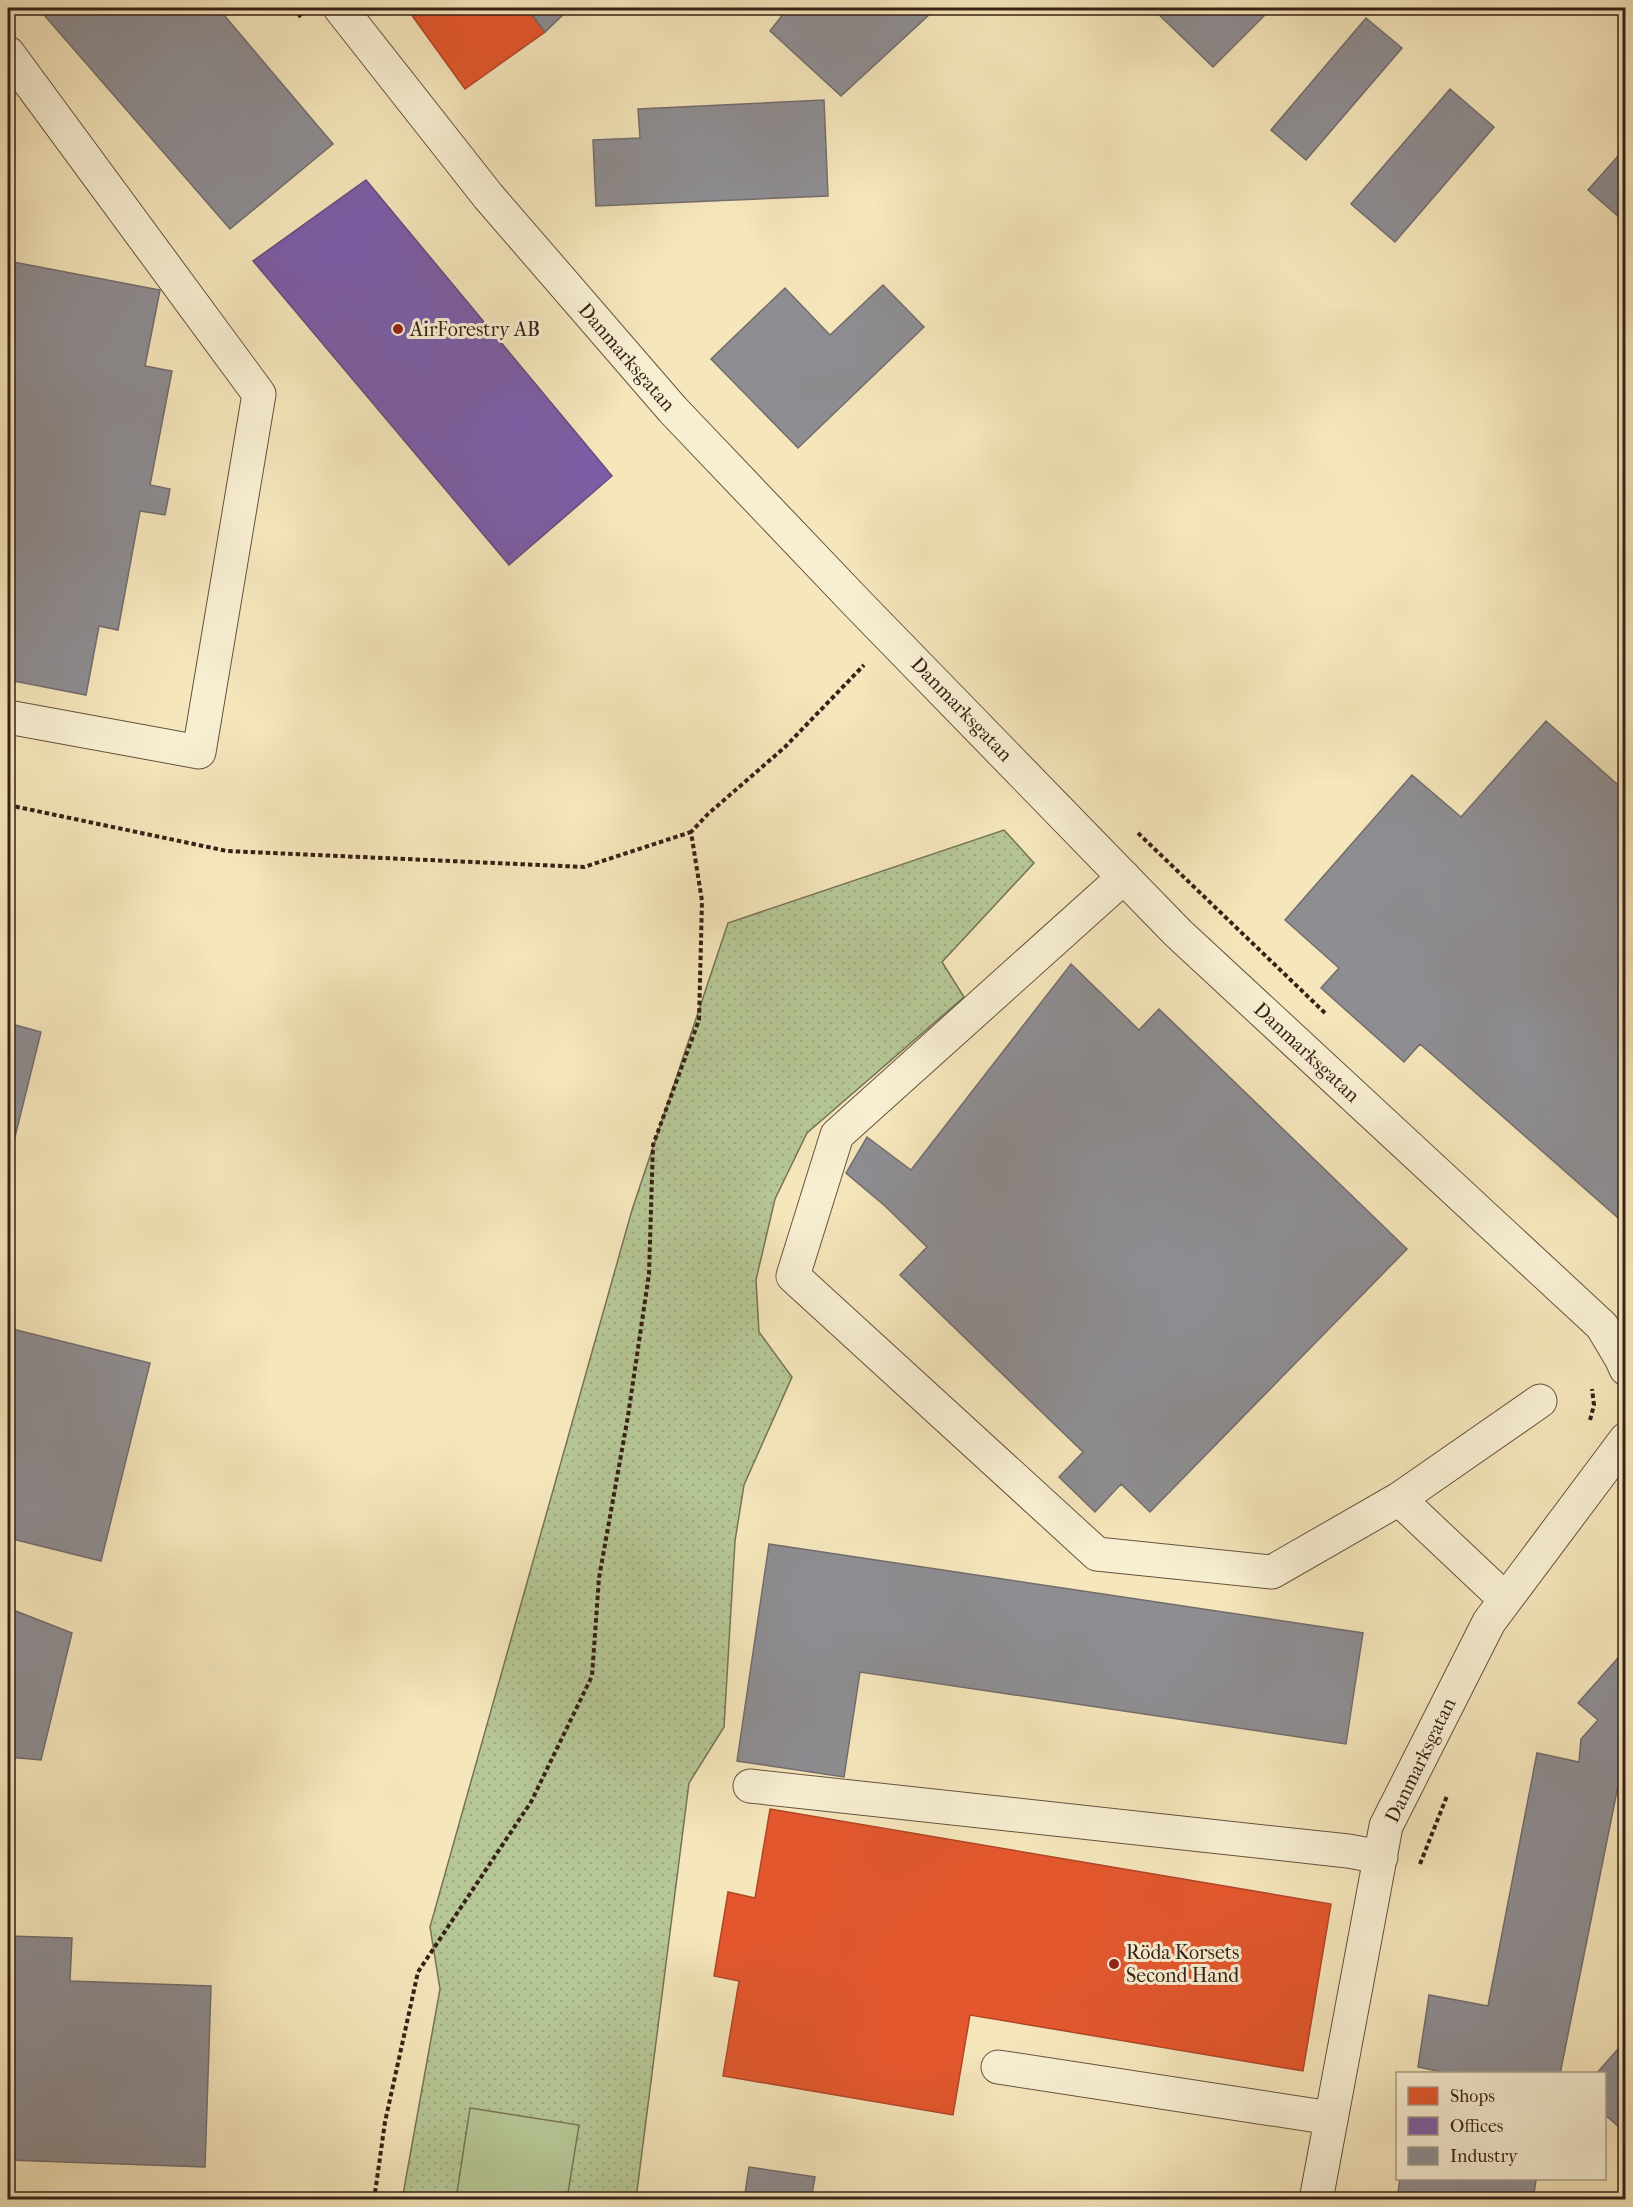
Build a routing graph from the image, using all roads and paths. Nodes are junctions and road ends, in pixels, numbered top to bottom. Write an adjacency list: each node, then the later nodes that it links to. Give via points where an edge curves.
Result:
1 (340, 8): 3 (street, Danmarksgatan, via 488,196 673,410)
2 (8, 53): 4 (street, via 259,394 199,752)
3 (892, 637): 6 (path, via 785,747); 8 (street, Danmarksgatan)
4 (8, 717)
5 (8, 805): 6 (path, via 227,851 584,867)
6 (691, 832): 21 (path, via 702,902 699,1020 653,1145 649,1274 599,1578 592,1676 531,1802 418,1972 385,2122)
7 (1138, 832): 9 (path)
8 (1124, 877): 10 (street, Danmarksgatan, via 1178,933 1602,1326); 13 (street, via 837,1135 793,1276 1097,1554 1272,1572)
9 (1333, 1020)
10 (1626, 1369)
11 (1540, 1401): 13 (street)
12 (1626, 1439): 14 (street, Danmarksgatan)
13 (1400, 1499): 14 (street)
14 (1505, 1599): 17 (street, Danmarksgatan, via 1489,1622 1386,1826)
15 (750, 1786): 17 (street)
16 (1451, 1786): 18 (path)
17 (1381, 1857): 20 (street, Danmarksgatan)
18 (1418, 1870)
19 (998, 2067): 20 (street)
20 (1331, 2118): 22 (street, Danmarksgatan)
21 (374, 2199)
22 (1316, 2199)

